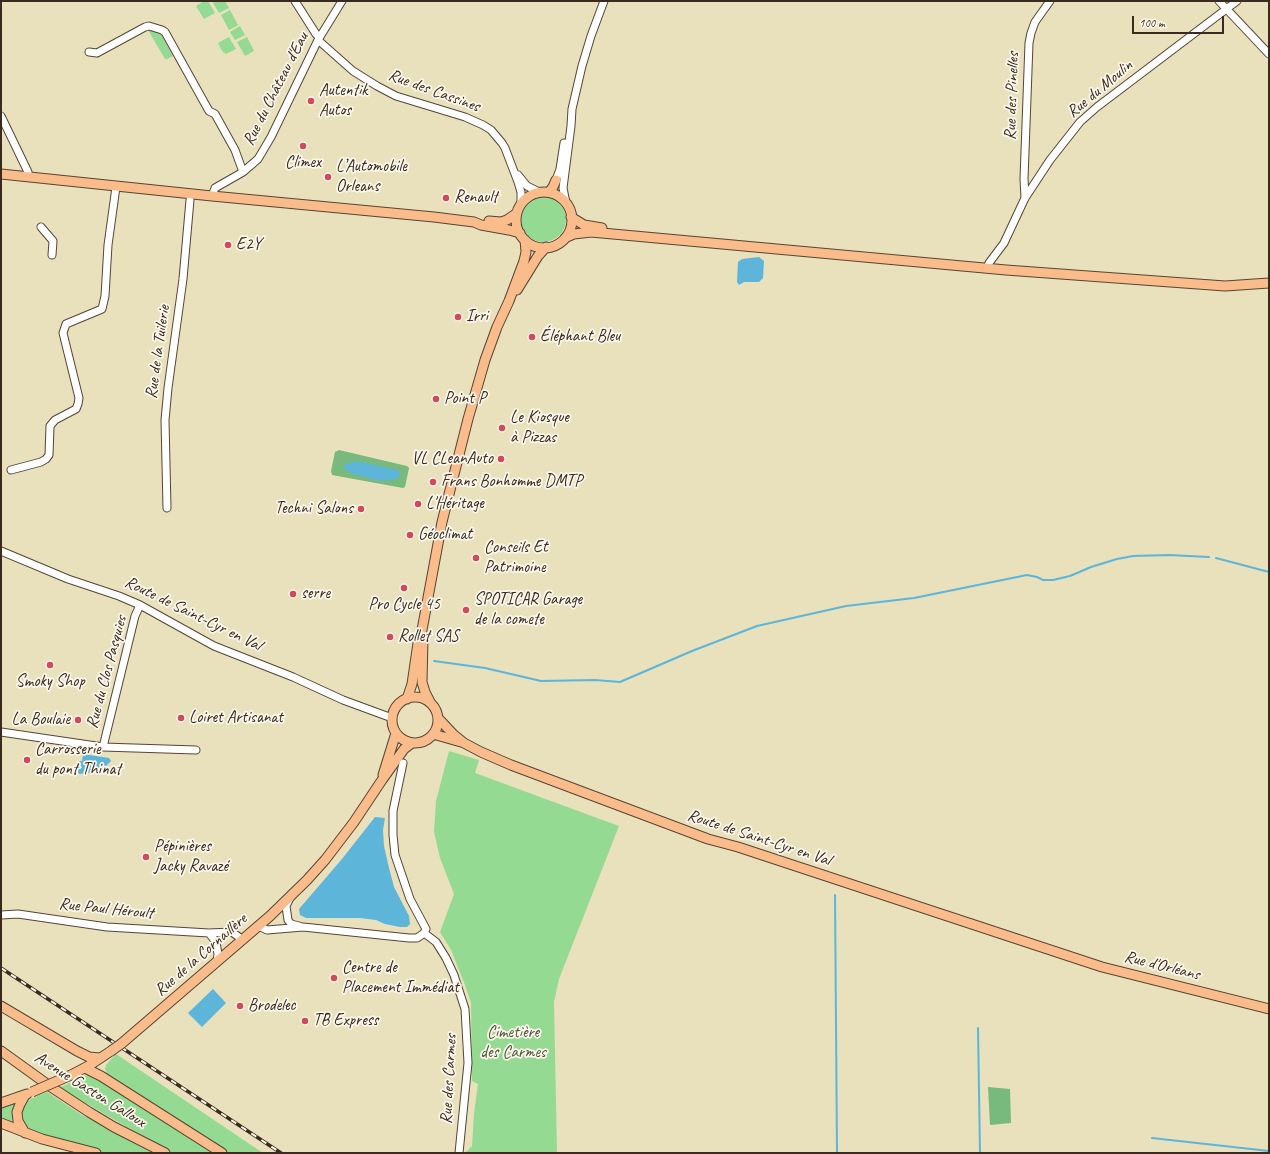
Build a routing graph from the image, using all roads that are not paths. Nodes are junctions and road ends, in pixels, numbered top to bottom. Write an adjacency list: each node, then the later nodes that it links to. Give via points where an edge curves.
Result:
1 (295, 1): 8 (street, Rue des Cassines)
2 (342, 1): 8 (street, Rue du Château d'Eau)
3 (604, 1): 11 (street, via 584,58)
4 (1050, 1): 21 (street, Rue des Pinelles, via 1035,22 1029,43)
5 (1219, 1): 7 (street)
6 (1237, 1): 7 (street, Rue du Moulin)
7 (1226, 9): 10 (street); 21 (street, Rue du Moulin, via 1080,122 1050,160)
8 (318, 39): 13 (street, Rue des Cassines, via 353,70 396,96 465,117 491,130 502,143); 14 (street, Rue du Château d'Eau, via 271,137 258,159)
9 (89, 52): 14 (street, via 97,53 144,27 149,26 165,32 210,111 215,114 235,150)
10 (1269, 54)
11 (572, 113): 17 (street); 23 (street, via 563,188)
12 (1, 116): 16 (street, via 28,172)
13 (511, 164): 19 (street, Rue des Cassines, via 527,186); 24 (street, Rue des Cassines, via 520,190)
14 (243, 172): 20 (street, Rue du Château d'Eau, via 215,188)
15 (1, 174): 16 (main road)
16 (28, 177): 18 (main road)
17 (556, 180): 19 (main road, via 553,187)
18 (116, 187): 20 (main road); 37 (street, via 102,309 66,324 63,333 79,398 78,404 76,409 55,420 50,426 49,455 46,459)
19 (544, 192): 23 (main road, via 561,198); 24 (main road, via 531,195)
20 (212, 196): 27 (main road)
21 (1025, 198): 34 (street, Rue du Moulin, via 1004,243)
22 (190, 200): 38 (street, Rue de la Tuilerie, via 184,279 165,420)
23 (566, 203): 26 (main road)
24 (521, 204): 25 (main road)
25 (517, 213): 27 (main road, via 501,222); 30 (main road, via 517,227)
26 (571, 217): 29 (main road, via 584,225); 31 (main road, via 569,232)
27 (474, 222): 30 (main road, via 509,230)
28 (41, 227): 33 (street, via 53,241)
29 (630, 235): 31 (main road, via 591,232); 34 (main road)
30 (522, 236): 32 (main road, via 531,244); 36 (main road, via 526,252)
31 (565, 238): 32 (main road)
32 (546, 247): 36 (main road)
33 (52, 255)
34 (987, 268): 35 (main road, via 1224,286)
35 (1269, 283)
36 (509, 301): 41 (main road, via 497,327 468,419 442,522)
37 (10, 470)
38 (168, 508)
39 (1, 551): 40 (street, Route de Saint-Cyr en Val)
40 (140, 605): 44 (street, Route de Saint-Cyr en Val, via 214,646); 51 (street, Rue du Clos Pasquies)
41 (422, 630): 42 (main road); 43 (main road, via 422,682 424,692)
42 (407, 699): 43 (main road, via 420,698); 44 (main road, via 397,706)
43 (431, 703): 45 (main road)
44 (392, 718): 47 (main road)
45 (438, 718): 48 (main road); 50 (main road, Route de Saint-Cyr en Val)
46 (1, 732): 51 (street, Rue du Clos Pasquies)
47 (396, 733): 49 (main road); 54 (main road, Rue de la Cornaillère)
48 (433, 734): 49 (main road, via 420,742); 50 (main road, Route de Saint-Cyr en Val)
49 (412, 743): 54 (main road, Rue de la Cornaillère, via 404,749)
50 (464, 743): 62 (main road, Route de Saint-Cyr en Val, via 511,765 701,836)
51 (103, 747): 52 (street, Rue du Clos Pasquies)
52 (196, 750)
53 (403, 763): 60 (street, via 393,810 394,848 410,899 426,929)
54 (382, 780): 55 (main road, Rue de la Cornaillère, via 335,847)
55 (290, 898): 57 (main road, Rue de la Cornaillère); 58 (street, via 286,906 288,920 291,924)
56 (1, 915): 59 (street, Rue Paul Héroult, via 18,914 107,927)
57 (259, 926): 58 (street, via 267,930); 61 (main road, Rue de la Cornaillère)
58 (303, 927): 60 (street, via 409,938 417,938)
59 (209, 933): 61 (street, Rue Paul Héroult, via 232,932); 63 (street, via 218,946)
60 (424, 933): 78 (street, Rue des Carmes, via 436,942 446,958 465,1009 468,1063)
61 (243, 940): 63 (main road, Rue de la Cornaillère)
62 (1049, 950): 65 (main road, Rue d'Orléans, via 1102,968)
63 (217, 962): 68 (main road, Rue de la Cornaillère, bridge, via 122,1044)
64 (1, 1006): 66 (main road)
65 (1269, 1009)
66 (77, 1050): 68 (main road, via 89,1057); 69 (main road, via 81,1058)
67 (1, 1051): 76 (main road, Avenue Gaston Galloux, via 89,1112)
68 (100, 1058): 69 (main road, Rue de la Cornaillère); 70 (main road)
69 (78, 1071): 70 (main road); 71 (main road, Rue de la Cornaillère, bridge)
70 (101, 1076): 77 (main road)
71 (28, 1094): 72 (main road, Rue de la Cornaillère); 74 (main road, via 17,1112 18,1121)
72 (1, 1103)
73 (1, 1123): 74 (main road)
74 (25, 1133): 75 (main road)
75 (96, 1153)
76 (165, 1153)
77 (222, 1153)
78 (459, 1153)

